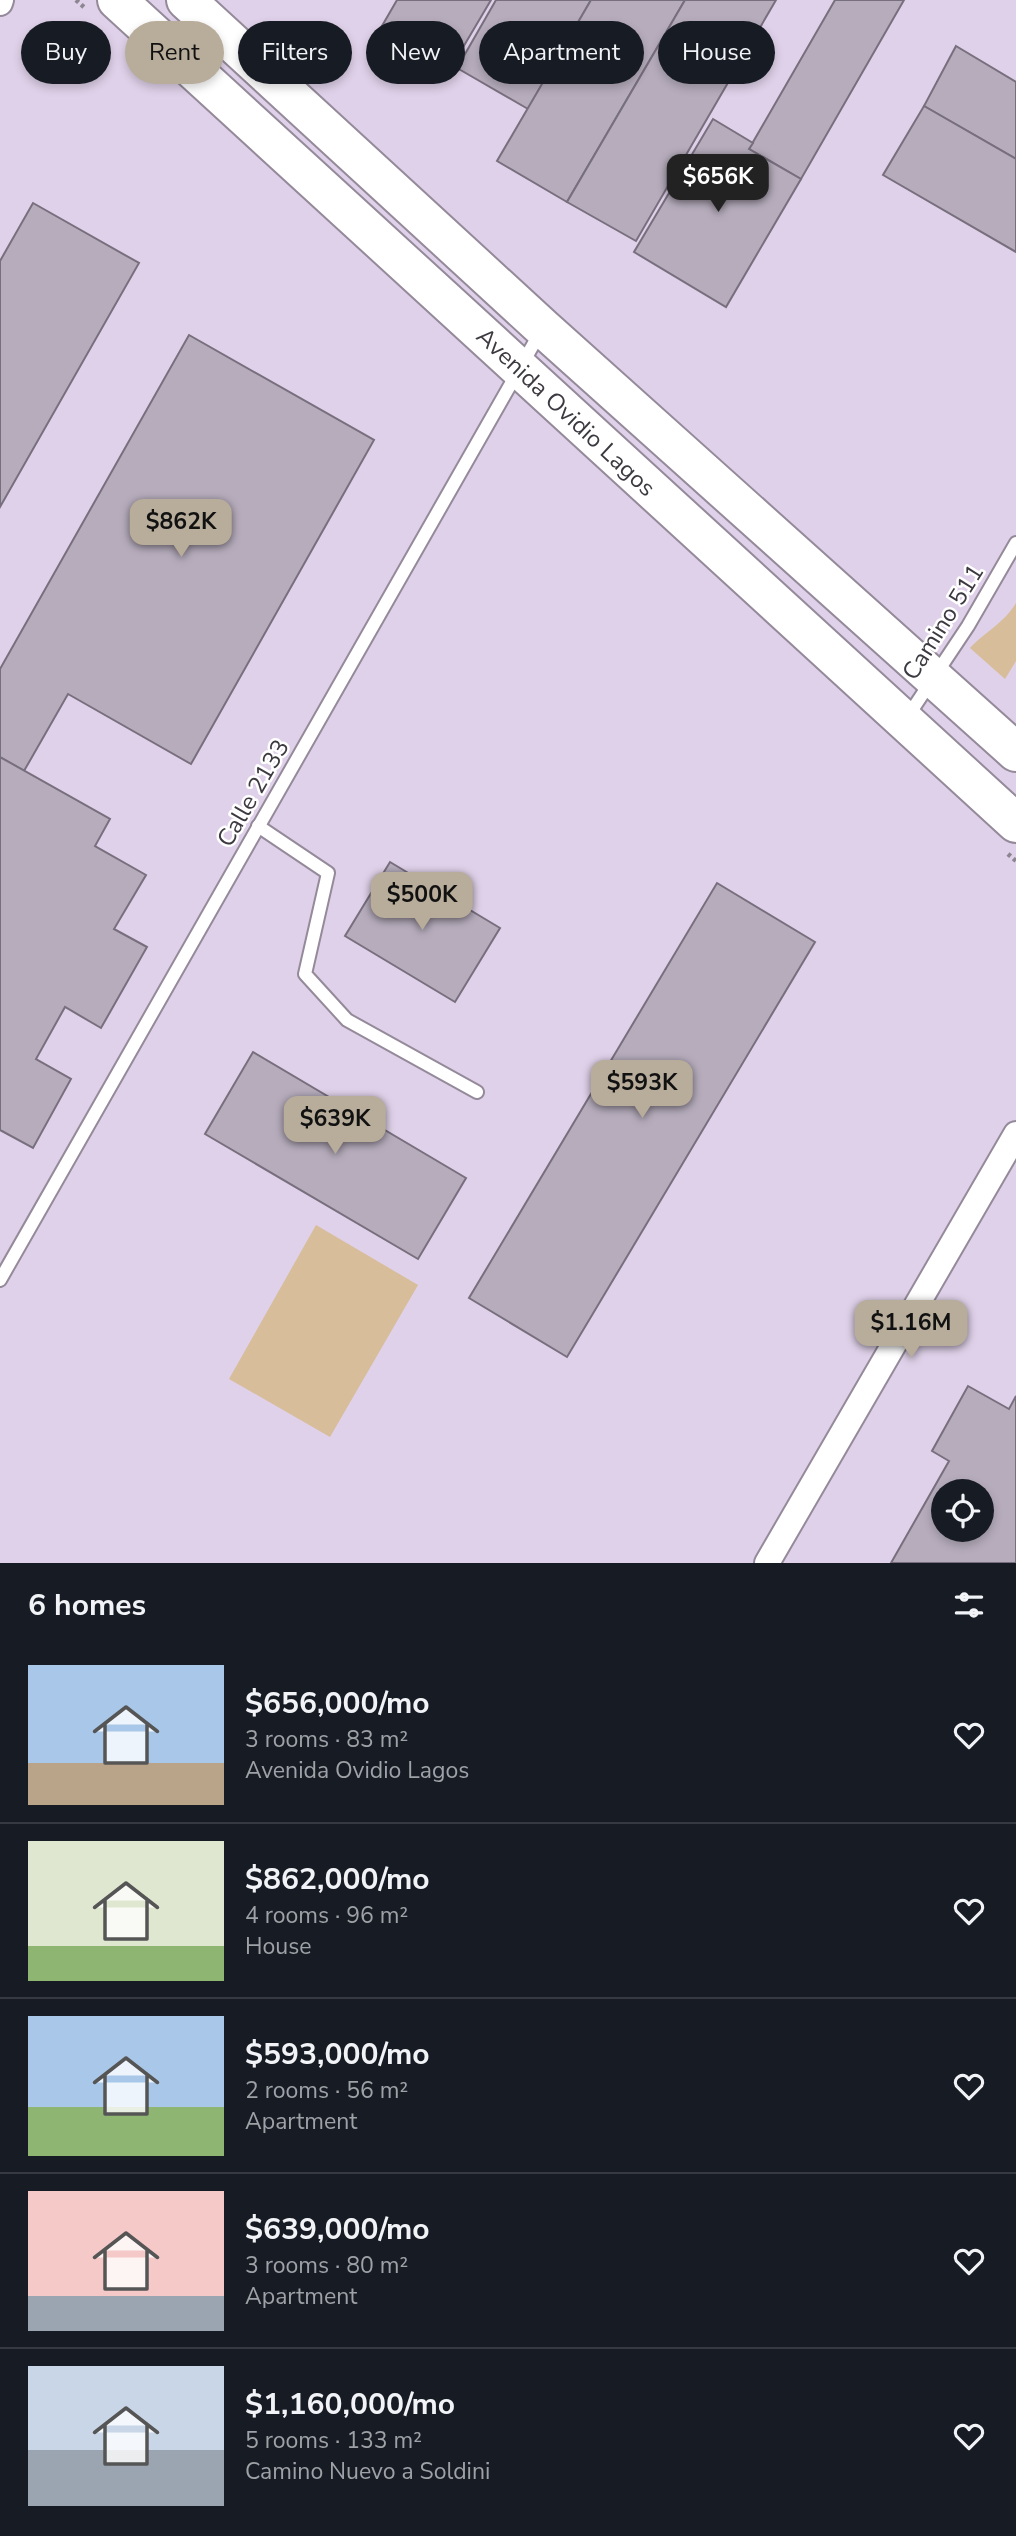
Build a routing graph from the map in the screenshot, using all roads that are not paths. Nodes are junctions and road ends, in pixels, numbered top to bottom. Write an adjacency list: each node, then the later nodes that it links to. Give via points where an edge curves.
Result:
1 (117, 0): 4 (main road, Avenida Ovidio Lagos)
2 (186, 0): 3 (main road, Avenida Ovidio Lagos)
3 (543, 328): 4 (lane, Calle 2133); 6 (main road, Avenida Ovidio Lagos)
4 (519, 369): 7 (main road, Avenida Ovidio Lagos); 10 (lane, Calle 2133)
5 (1016, 543): 6 (lane, Camino 511)
6 (934, 677): 7 (lane, Camino 511); 8 (main road, Avenida Ovidio Lagos)
7 (904, 722): 9 (main road, Avenida Ovidio Lagos)
8 (1016, 752)
9 (1016, 823)
10 (258, 826): 11 (lane, via 328,873 305,974 346,1020); 13 (lane, Calle 2133)
11 (477, 1093)
12 (1016, 1134): 14 (street)
13 (0, 1280)
14 (767, 1563)

